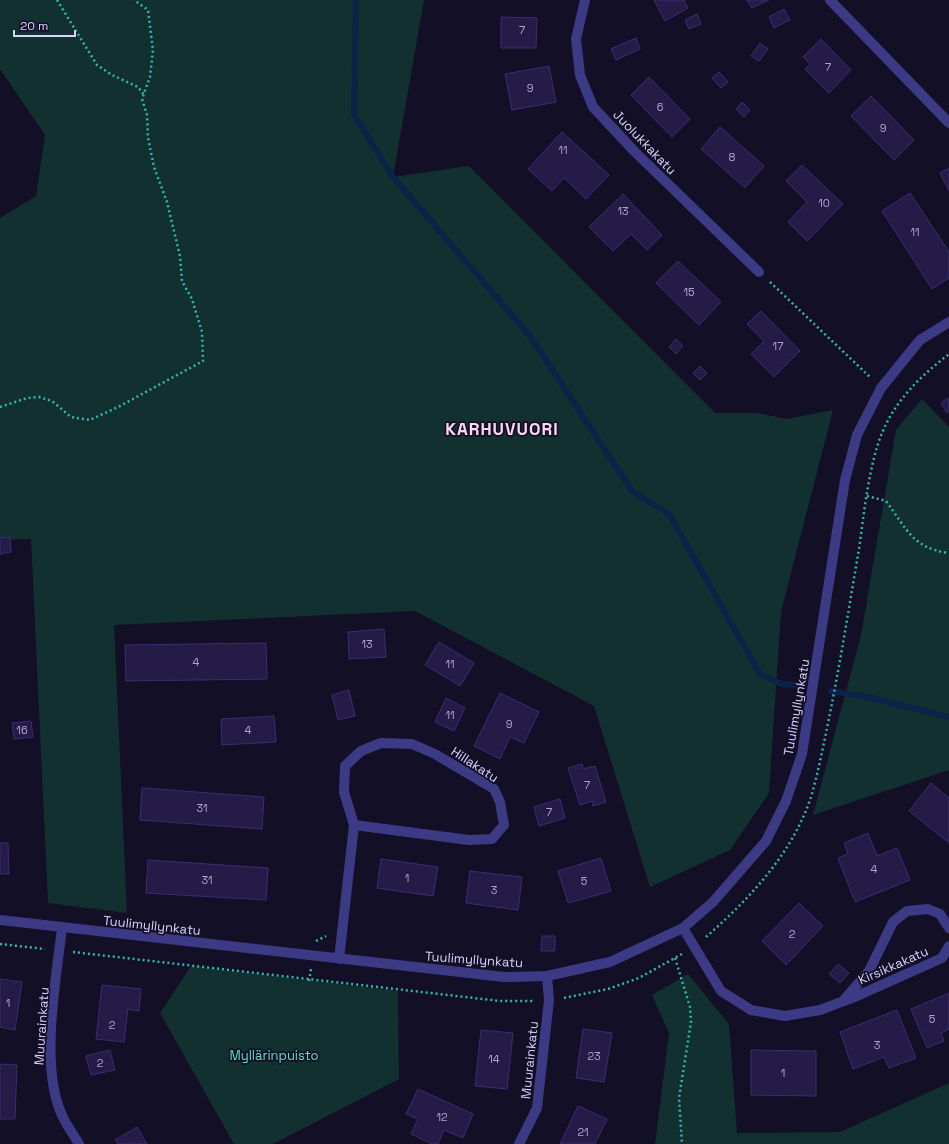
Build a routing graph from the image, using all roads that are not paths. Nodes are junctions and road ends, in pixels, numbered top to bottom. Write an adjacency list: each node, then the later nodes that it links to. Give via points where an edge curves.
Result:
1 (585, 0): 4 (street, Juolukkakatu, via 576,39 580,75 593,107 635,152)
2 (830, 0): 3 (street)
3 (949, 123)
4 (759, 272)
5 (949, 322): 9 (street, Tuulimyllynkatu, via 920,340 881,388 857,435 845,480 802,754 786,801 766,841 713,902)
6 (354, 825): 6 (street, Hillakatu, via 469,840 492,838 504,825 500,802 494,788 435,754 412,744 381,743 361,751 345,766 344,792); 12 (street, Hillakatu)
7 (0, 920): 8 (street, Tuulimyllynkatu)
8 (62, 928): 12 (street, Tuulimyllynkatu); 15 (street, Muurainkatu, via 50,1069 60,1112)
9 (683, 928): 13 (street, Tuulimyllynkatu, via 610,962); 14 (street, Kirsikkakatu, via 721,991 751,1010 785,1016 820,1010)
10 (949, 928): 14 (street, Kirsikkakatu, via 940,914 928,909 907,911 894,922 869,971)
11 (949, 946): 14 (street, Kirsikkakatu, via 942,958)
12 (339, 959): 13 (street, Tuulimyllynkatu, via 504,977)
13 (547, 976): 16 (street, Muurainkatu, via 549,1000 537,1108)
14 (843, 1001)
15 (79, 1144)
16 (520, 1144)

